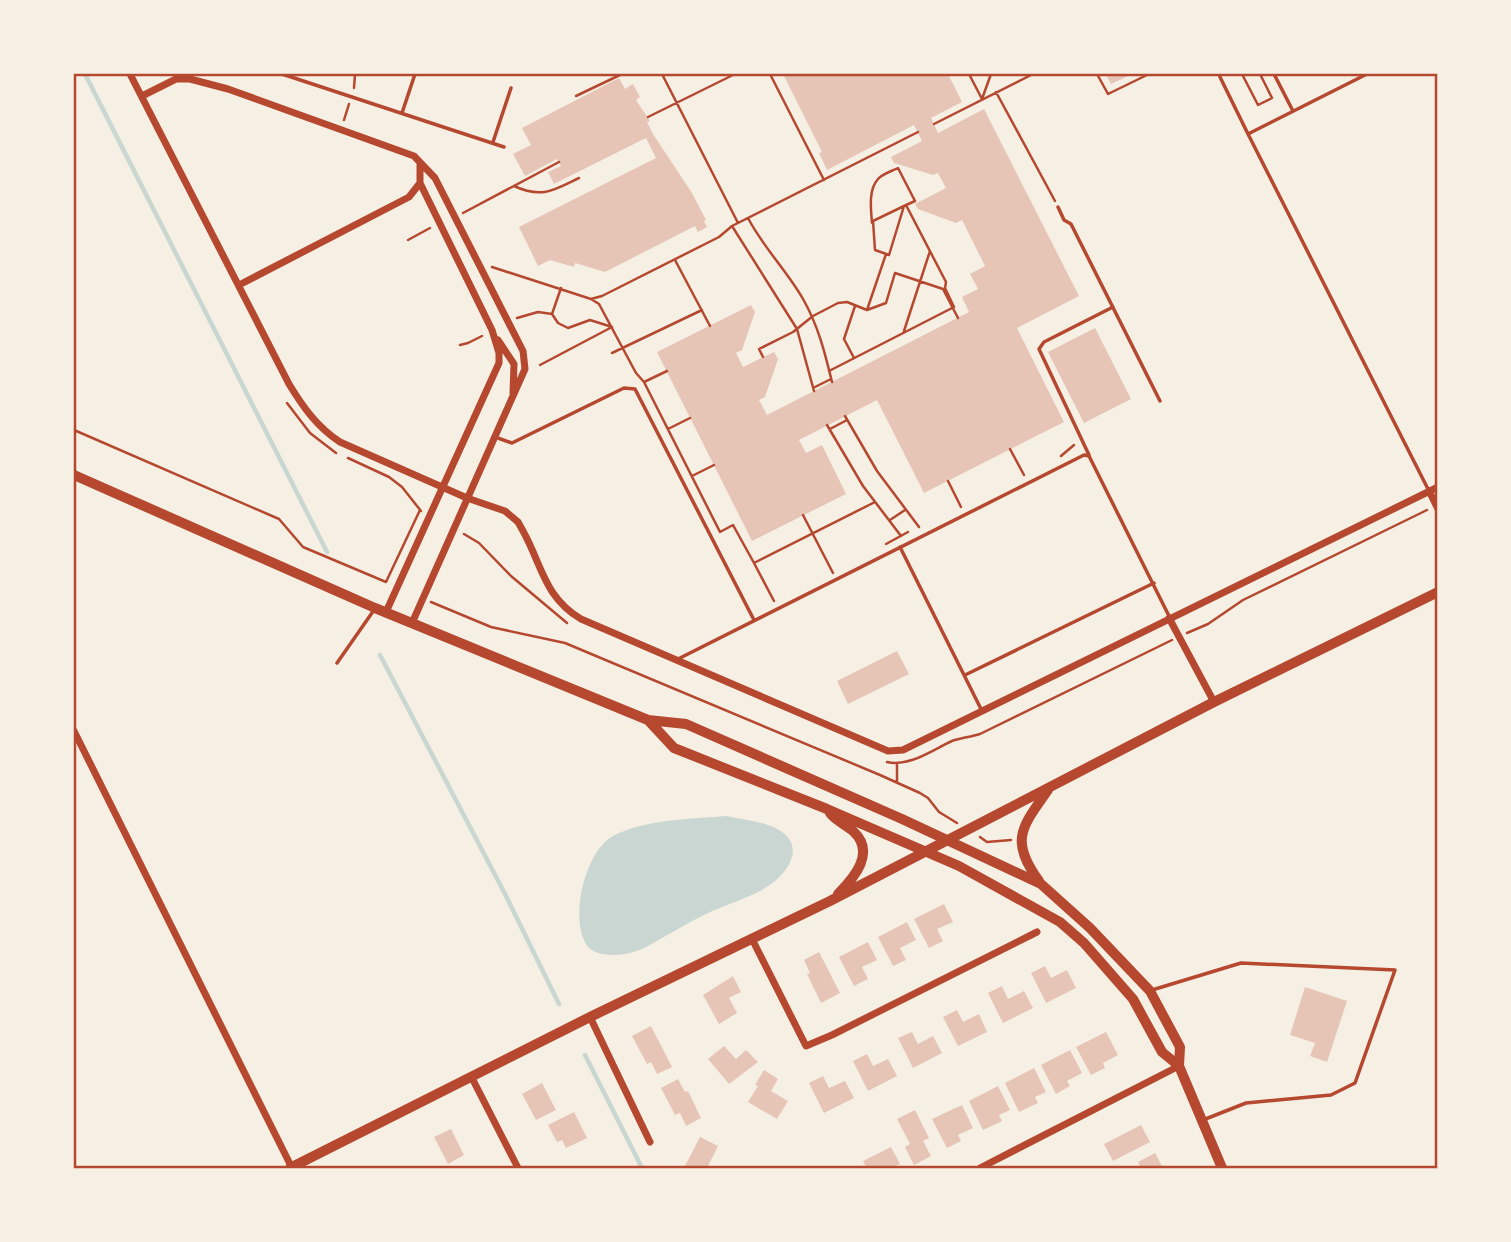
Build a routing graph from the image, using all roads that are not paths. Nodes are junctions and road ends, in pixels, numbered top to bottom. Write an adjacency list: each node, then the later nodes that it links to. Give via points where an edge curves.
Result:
1 (130, 74): 12 (street)
2 (188, 74): 9 (lane)
3 (282, 74): 10 (lane)
4 (303, 74): 10 (lane)
5 (415, 74): 14 (lane)
6 (1274, 74): 13 (lane)
7 (1367, 74): 13 (lane)
8 (1220, 77): 15 (lane)
9 (176, 79): 12 (street); 18 (street, via 228,89 414,156)
10 (301, 80): 14 (lane)
11 (511, 88): 16 (lane)
12 (142, 96): 21 (street)
13 (1293, 111): 15 (lane)
14 (402, 113): 16 (lane)
15 (1248, 134): 31 (lane)
16 (493, 143): 17 (lane)
17 (505, 147)
18 (421, 165): 19 (street); 24 (street, via 435,178 523,351 525,369)
19 (420, 183): 21 (street, via 410,197); 23 (street)
20 (1058, 207): 22 (lane)
21 (239, 285): 29 (street, via 289,384 317,425 340,442)
22 (1113, 307): 25 (lane); 27 (lane, via 1039,345)
23 (496, 338): 24 (street, via 514,364); 29 (street, via 499,363)
24 (513, 393): 26 (street)
25 (1160, 401)
26 (495, 437): 32 (street); 40 (lane, via 512,443 624,388 635,389)
27 (1089, 456): 34 (lane); 35 (lane)
28 (74, 475): 37 (street)
29 (445, 487): 32 (street); 38 (street)
30 (1437, 487): 31 (street)
31 (1429, 491): 33 (street); 39 (street)
32 (467, 498): 41 (street); 42 (street, via 505,511 518,522 552,593 572,614)
33 (1437, 509)
34 (900, 547): 40 (lane); 44 (lane)
35 (1154, 583): 39 (lane); 44 (lane)
36 (1437, 592): 45 (street)
37 (375, 608): 38 (street); 43 (lane)
38 (386, 612): 41 (street)
39 (1170, 618): 45 (street); 46 (street)
40 (754, 620): 42 (lane)
41 (412, 623): 47 (street)
42 (676, 660): 46 (street, via 888,751 903,750)
43 (337, 663)
44 (965, 675): 46 (lane)
45 (1214, 702): 49 (street)
46 (982, 711)
47 (648, 720): 50 (street, via 674,748); 51 (street, via 686,724)
48 (74, 731): 63 (street)
49 (1050, 786): 51 (street); 53 (street, via 1023,825 1026,863)
50 (827, 808): 52 (street); 54 (street, via 855,833 863,853 857,875)
51 (947, 841): 52 (street); 53 (street)
52 (927, 852): 54 (street); 59 (street, via 1060,922 1132,999 1162,1052)
53 (1041, 884): 57 (street)
54 (830, 901): 56 (street)
55 (1037, 932): 56 (street, via 806,1046)
56 (752, 939): 58 (street)
57 (1150, 991): 59 (street, via 1180,1047); 61 (lane, via 1241,963 1395,971 1354,1083 1331,1095 1246,1103)
58 (590, 1017): 60 (street); 62 (street)
59 (1179, 1066): 61 (street); 65 (street)
60 (471, 1076): 63 (street); 64 (street)
61 (1202, 1120): 66 (street)
62 (650, 1142)
63 (292, 1168)
64 (518, 1168)
65 (980, 1168)
66 (1222, 1168)

